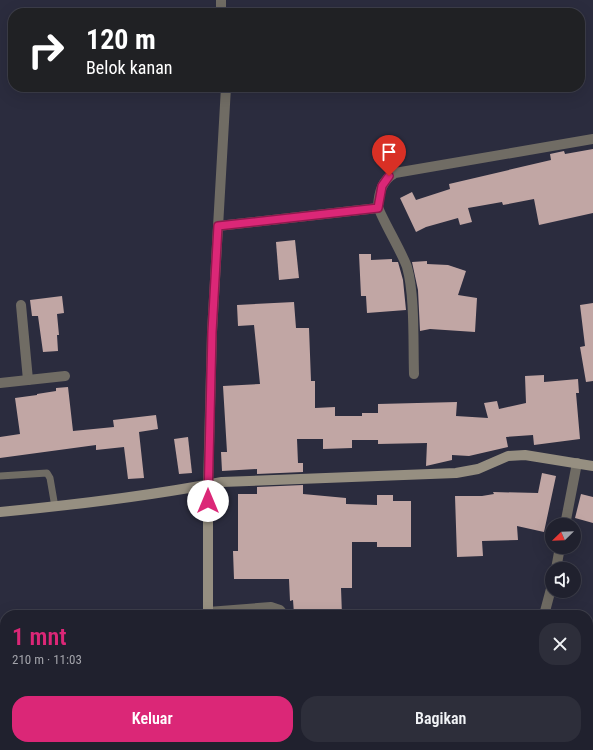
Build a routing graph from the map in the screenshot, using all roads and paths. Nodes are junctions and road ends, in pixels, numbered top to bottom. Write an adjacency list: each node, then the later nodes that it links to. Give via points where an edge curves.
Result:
1 (226, 92): 4 (street)
2 (593, 139): 3 (street, via 395,173 389,176 382,186)
3 (378, 208): 4 (street); 6 (street, via 407,268 411,291)
4 (218, 226): 13 (street)
5 (21, 305): 8 (street)
6 (414, 374)
7 (65, 376): 8 (street)
8 (28, 380): 9 (street)
9 (0, 383)
10 (577, 463): 11 (street); 13 (street, via 525,455 508,456 478,469 456,473 237,481); 16 (street)
11 (593, 466)
12 (0, 476): 14 (lane, via 47,473)
13 (208, 486): 14 (street); 18 (street)
14 (55, 507): 15 (street)
15 (0, 512)
16 (566, 518)
17 (549, 598): 21 (street)
18 (208, 610)
19 (240, 610): 20 (street, via 271,607)
20 (280, 610)
21 (545, 610)

